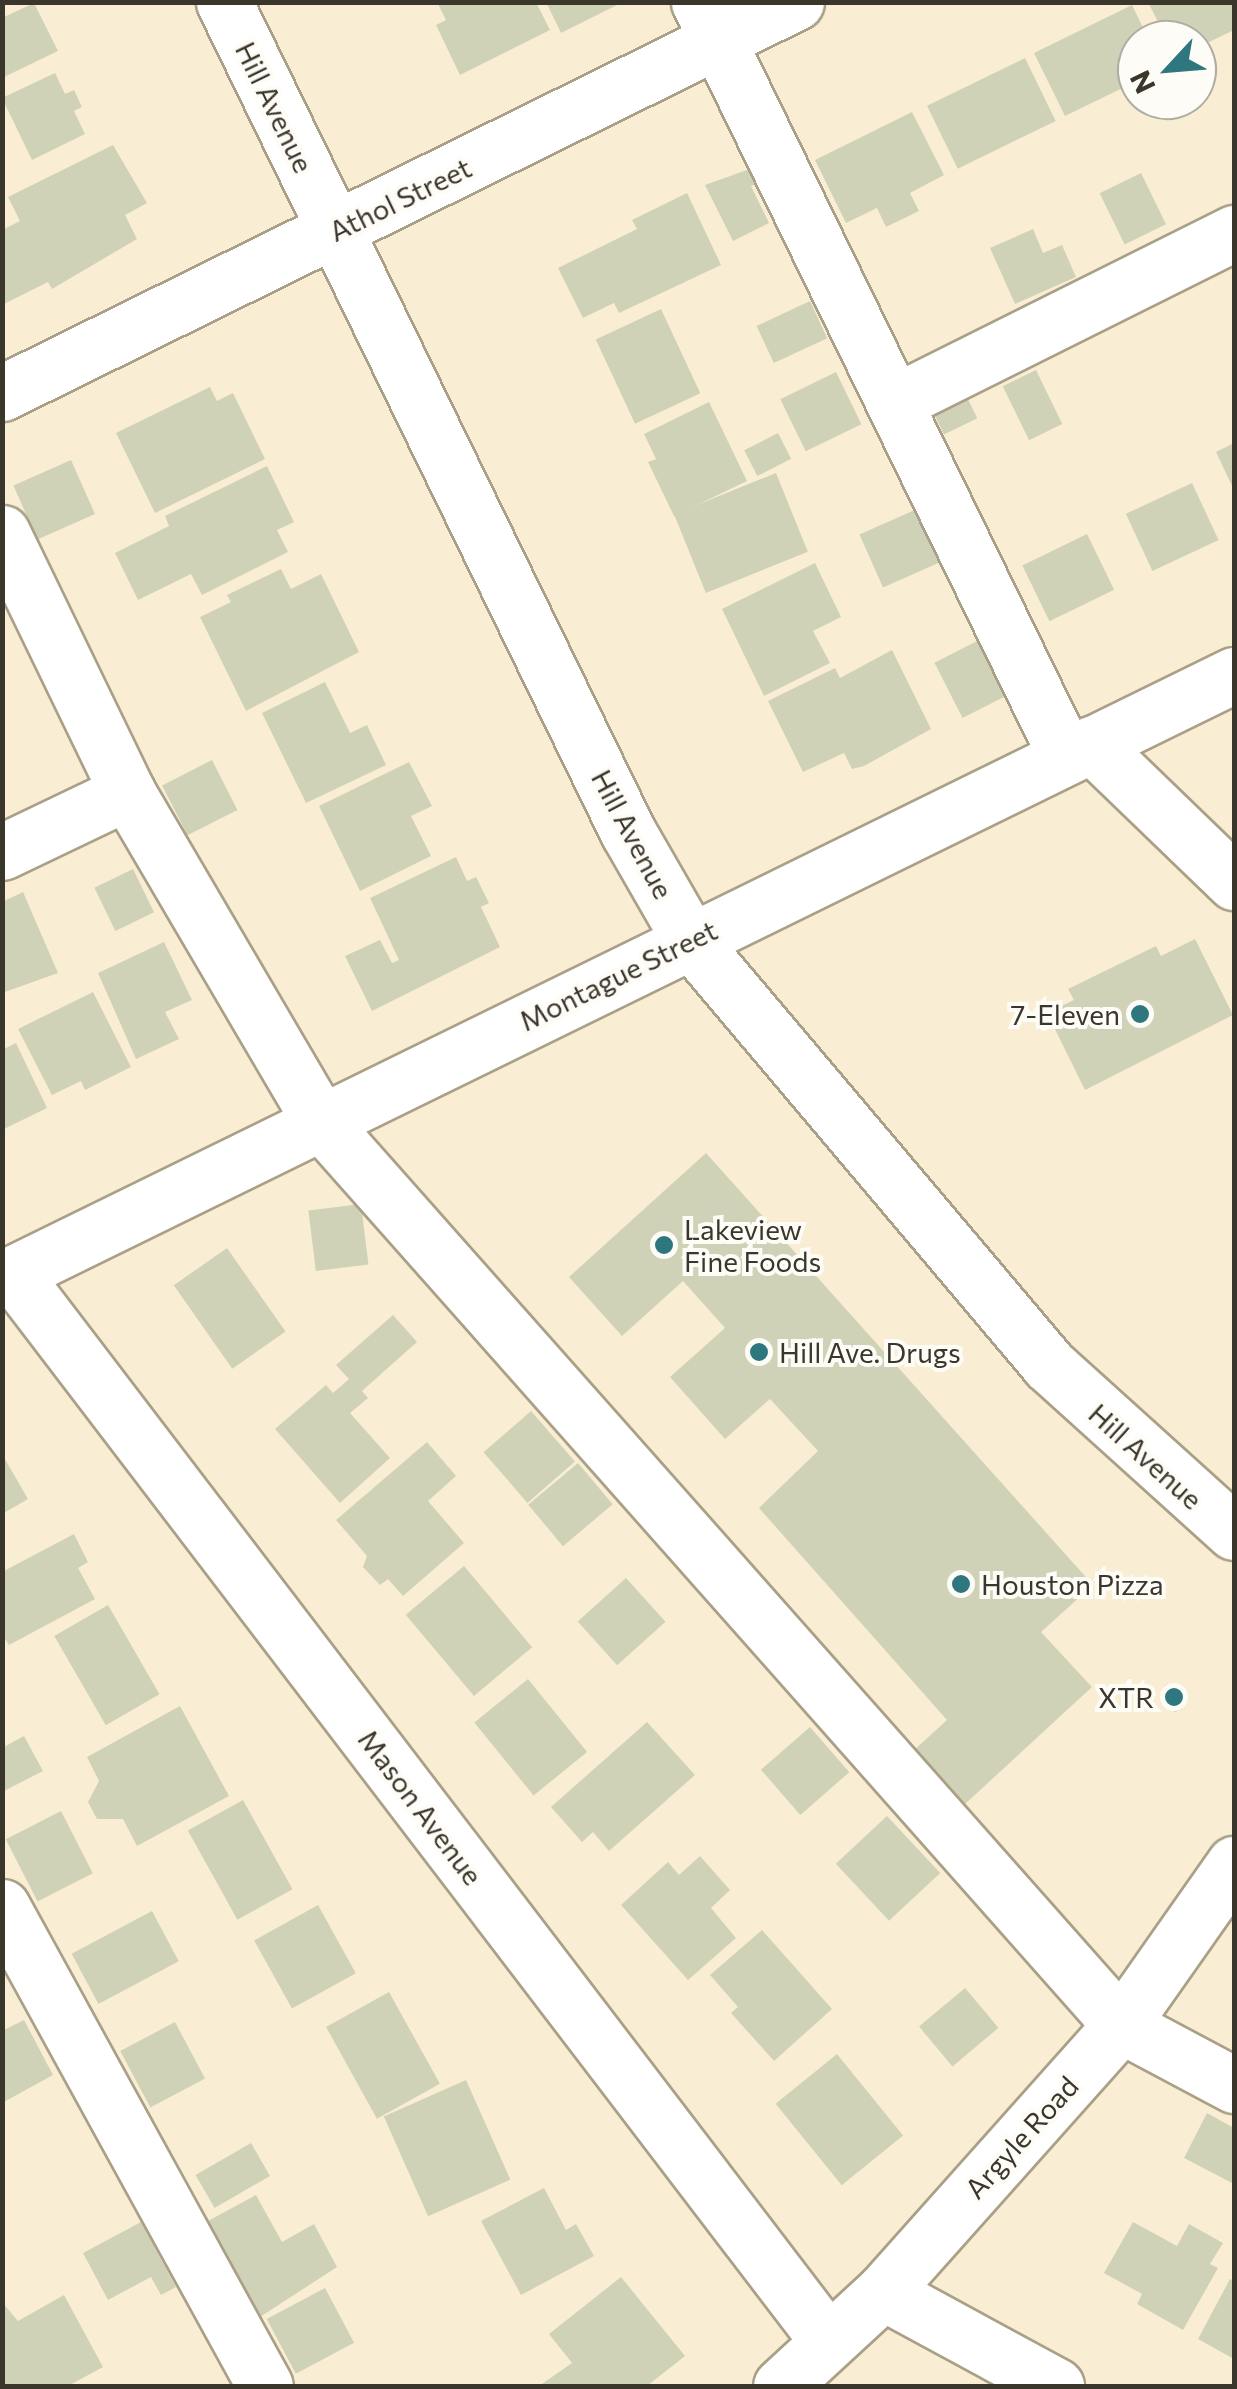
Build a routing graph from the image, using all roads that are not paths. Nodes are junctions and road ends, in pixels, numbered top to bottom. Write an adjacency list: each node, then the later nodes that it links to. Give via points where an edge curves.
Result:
1 (224, 2): 4 (street, Hill Avenue)
2 (796, 2): 3 (street, Athol Street)
3 (708, 22): 4 (street, Athol Street); 7 (street)
4 (335, 231): 6 (street, Athol Street); 14 (street, Hill Avenue, via 628,832)
5 (1234, 233): 7 (street)
6 (2, 393)
7 (895, 402): 10 (street)
8 (2, 532): 11 (street)
9 (1234, 675): 10 (street, Montague Street)
10 (1079, 750): 13 (street); 14 (street, Montague Street)
11 (126, 792): 12 (street); 15 (street)
12 (2, 852)
13 (1234, 882)
14 (690, 940): 15 (street, Montague Street); 17 (street, Hill Avenue, via 1049,1366)
15 (320, 1121): 16 (street, Montague Street); 21 (street)
16 (8, 1276): 24 (street, Mason Avenue)
17 (1209, 1496): 18 (street, Hill Avenue)
18 (1234, 1532)
19 (1234, 1864): 21 (street, Argyle Road)
20 (2, 1907): 25 (street)
21 (1121, 2025): 22 (street); 23 (street, Argyle Road)
22 (1234, 2085)
23 (883, 2292): 24 (street, Argyle Road); 27 (street)
24 (828, 2340): 26 (street, Argyle Road)
25 (264, 2386)
26 (782, 2386)
27 (1056, 2386)

